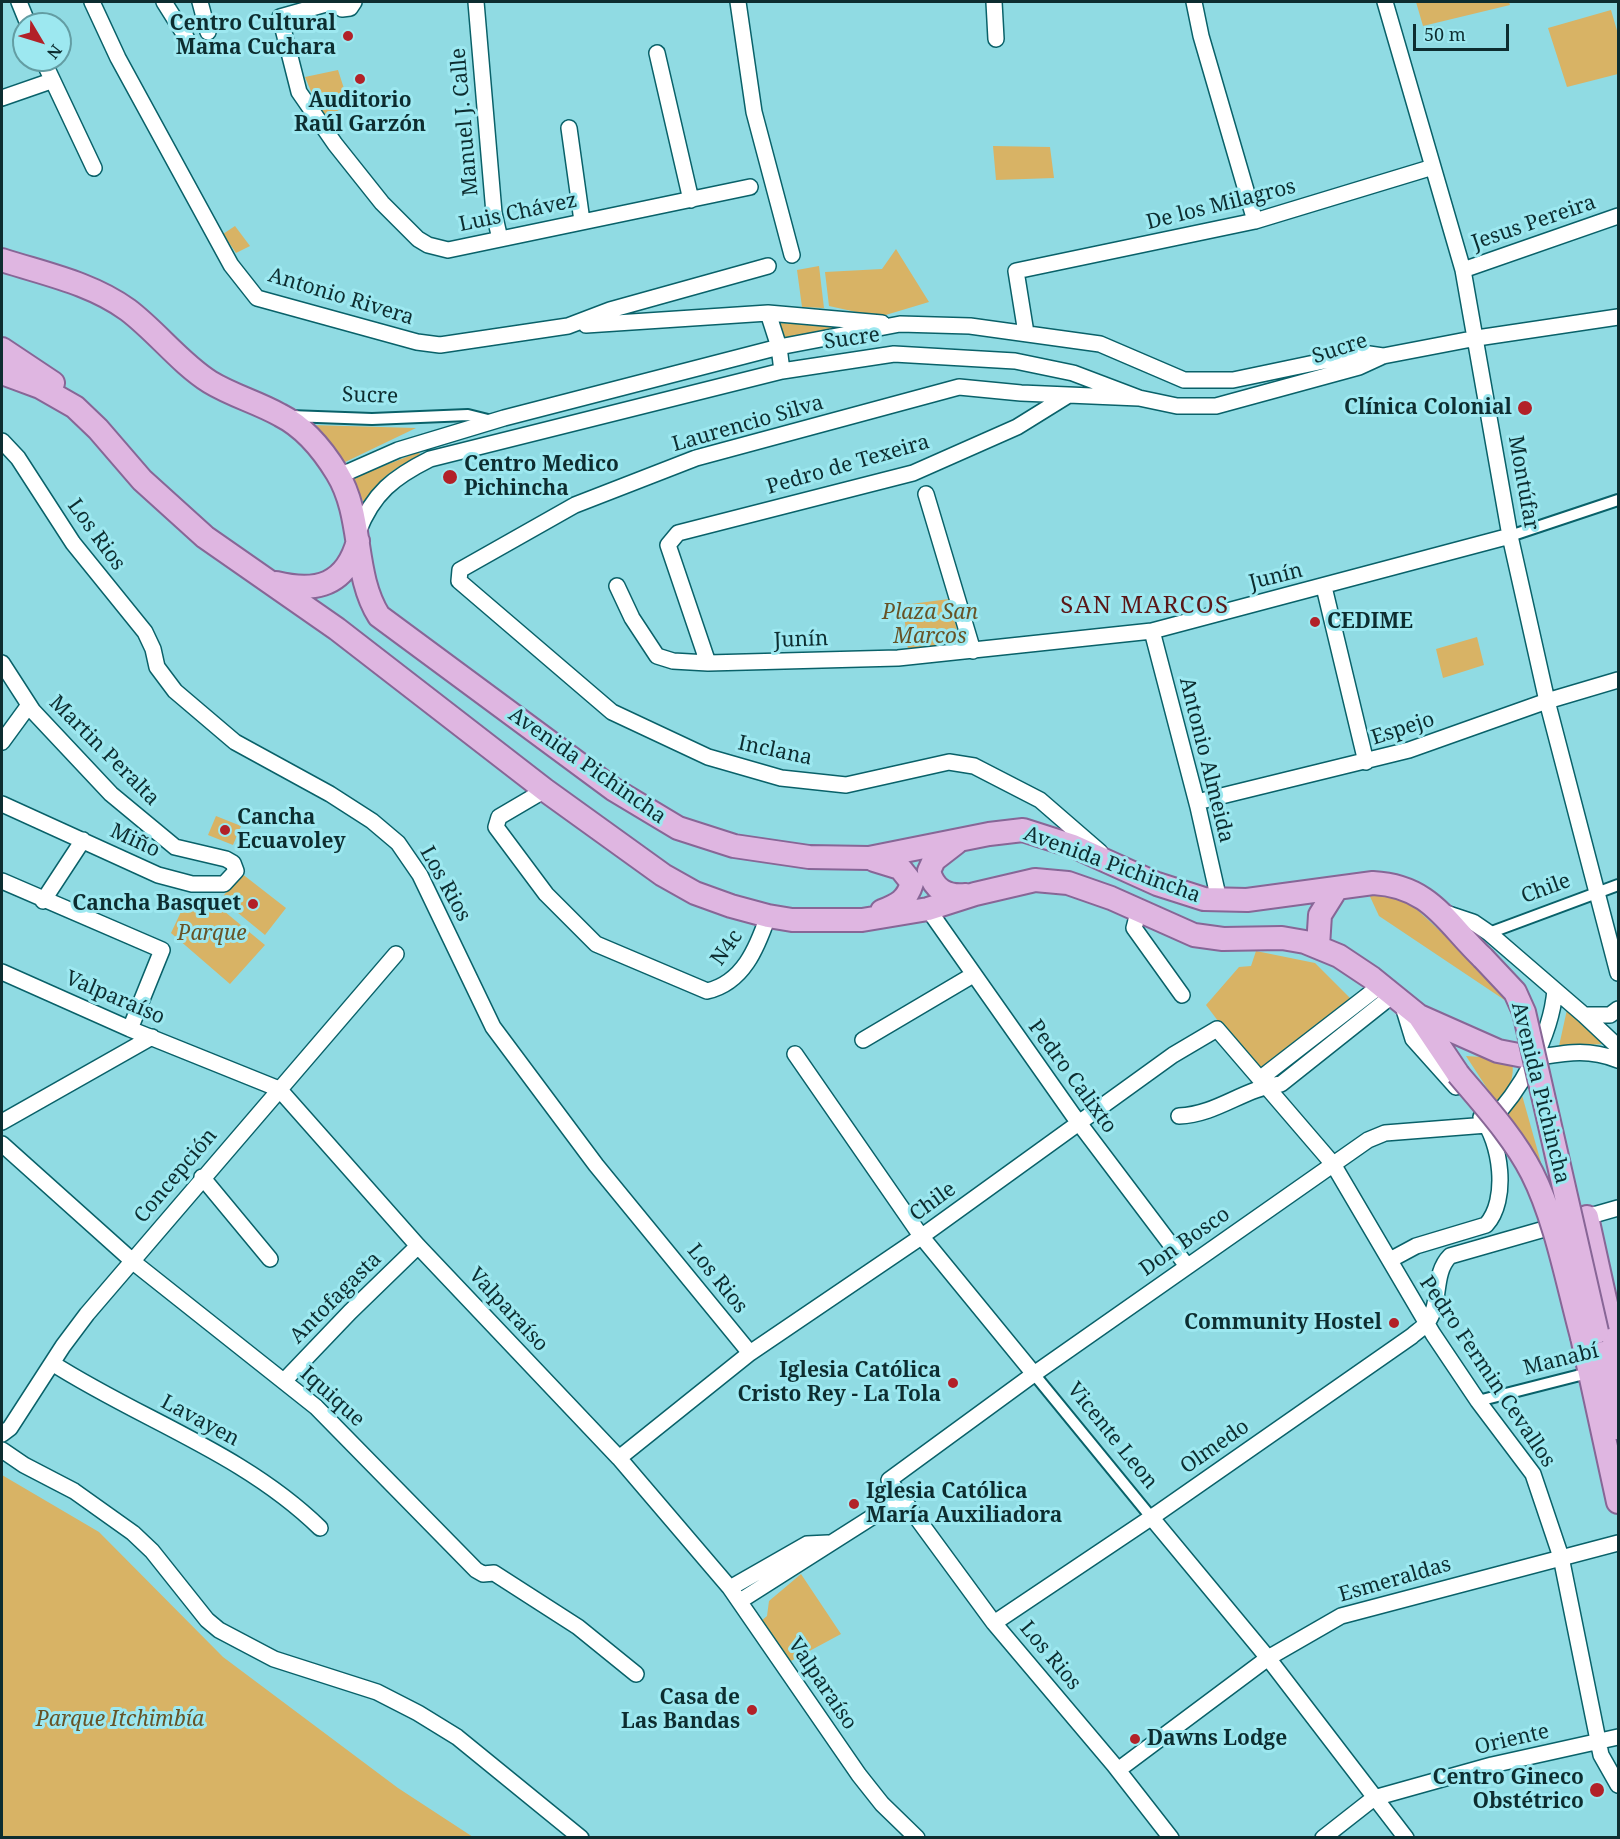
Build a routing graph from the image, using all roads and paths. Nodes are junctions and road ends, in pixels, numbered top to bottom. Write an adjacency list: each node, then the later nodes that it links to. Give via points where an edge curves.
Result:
1 (93, 2): 34 (street, Antonio Rivera, via 118,58 231,266 257,298 440,345)
2 (164, 2): 12 (street)
3 (200, 2): 11 (street)
4 (333, 2): 5 (street, via 346,9); 26 (street, Luis Chávez, via 280,17 298,92 382,203 428,245 448,250)
5 (354, 2)
6 (476, 2): 26 (street, Manuel J. Calle, via 494,213)
7 (738, 2): 27 (street, via 754,112)
8 (994, 2): 13 (street)
9 (1194, 2): 25 (street)
10 (1385, 2): 19 (street, Montúfar)
11 (208, 32)
12 (186, 37)
13 (996, 39)
14 (657, 53): 22 (street)
15 (48, 72): 16 (street)
16 (51, 81): 17 (street); 20 (street)
17 (2, 98)
18 (569, 128): 24 (street)
19 (1433, 167): 25 (street, De los Milagros); 30 (street, Montúfar)
20 (94, 168)
21 (750, 187): 22 (street, Luis Chávez)
22 (691, 200): 24 (street, Luis Chávez)
23 (1618, 216): 30 (street, Jesus Pereira)
24 (582, 221): 26 (street, Luis Chávez)
25 (1255, 221): 35 (street, De los Milagros, via 1016,271)
26 (500, 239)
27 (792, 255)
28 (2, 260): 46 (main road, Avenida Pichincha, via 104,295 140,320 208,381)
29 (768, 266): 34 (street, Antonio Rivera, via 610,310)
30 (1462, 270): 36 (street, Montúfar)
31 (768, 313): 33 (street, Antonio Rivera); 34 (street, Antonio Rivera); 37 (street)
32 (1618, 317): 36 (street, Sucre)
33 (900, 324): 35 (street, Sucre); 37 (street, Sucre)
34 (568, 326)
35 (1026, 333): 39 (street, Sucre, via 1100,344 1184,380 1233,380 1362,353)
36 (1476, 338): 39 (street, Sucre); 52 (street, Montúfar)
37 (779, 347): 40 (street); 47 (street, Sucre)
38 (2, 349): 45 (main road, via 52,382)
39 (1383, 357): 44 (street, Sucre, via 1216,406 1177,406)
40 (782, 371): 42 (street, Sucre, via 894,354 1015,361); 53 (street, Sucre, via 432,458 388,483 369,509)
41 (2, 373): 45 (main road, Avenida Pichincha, via 40,387)
42 (1073, 373): 43 (street); 44 (street, Sucre)
43 (1067, 396): 44 (street, Laurencio Silva); 54 (street, Laurencio Silva, via 959,387 696,458 575,505); 61 (street, Pedro de Texeira, via 1017,427 913,473 678,533 668,545)
44 (1139, 398)
45 (84, 414): 55 (main road, Avenida Pichincha, via 142,480 205,537)
46 (281, 415): 47 (street, Sucre, via 372,419 468,415); 49 (main road, Avenida Pichincha, via 312,440)
47 (492, 421): 49 (street, Sucre, via 398,450)
48 (2, 441): 126 (street, Los Rios, via 18,458 73,543 145,632 157,667 175,691 235,742 330,794 398,843 420,874 493,1027 596,1165)
49 (339, 476): 53 (main road, Avenida Pichincha)
50 (926, 494): 59 (street)
51 (1618, 500): 52 (street, Junín)
52 (1510, 536): 57 (street, Junín); 63 (street, Montúfar)
53 (358, 537): 55 (main road, via 346,569 329,583 307,587); 72 (main road, Avenida Pichincha, via 370,602 379,616 613,789 678,828 734,846 809,857)
54 (460, 570): 74 (street, Inclana, via 459,581 612,712 708,758 781,778 846,785 949,762 974,766 1040,800)
55 (272, 582): 67 (main road, Avenida Pichincha)
56 (617, 586): 61 (street, Junín, via 657,656)
57 (1324, 587): 58 (street, Junín); 66 (street)
58 (1152, 631): 59 (street, Junín); 68 (street, Antonio Almeida)
59 (973, 651): 61 (street, Junín, via 898,658)
60 (2, 663): 64 (street, Martin Peralta)
61 (708, 663)
62 (1618, 680): 63 (street, Espejo)
63 (1547, 701): 66 (street, Espejo); 78 (street, Montúfar)
64 (28, 705): 65 (street); 73 (street, Martin Peralta, via 111,794 175,847)
65 (2, 742)
66 (1366, 762): 68 (street, Espejo)
67 (545, 790): 85 (main road, Avenida Pichincha, via 663,875 695,893); 85 (street, N4c, via 499,817 496,827 546,894 596,944 707,991 723,987 737,975 756,949)
68 (1197, 802): 80 (street, Antonio Almeida)
69 (2, 804): 71 (street, Miño)
70 (963, 839): 72 (main road, Avenida Pichincha); 74 (main road, Avenida Pichincha, via 1023,831 1073,846); 79 (main road, via 934,860 929,872 935,886 944,893)
71 (83, 840): 73 (street, Miño, via 158,875 192,884 224,884 236,871); 81 (street)
72 (869, 858): 86 (main road, via 900,868 912,883 901,903)
73 (226, 859)
74 (1116, 866): 80 (main road, Avenida Pichincha, via 1191,896)
75 (2, 881): 81 (street)
76 (1618, 885): 78 (street, Chile)
77 (1337, 888): 80 (main road, Avenida Pichincha); 84 (main road, Avenida Pichincha, via 1373,883 1398,886); 88 (main road, via 1320,915)
78 (1598, 893): 87 (street, Chile); 91 (street, Montúfar)
79 (975, 894): 82 (main road, Avenida Pichincha); 83 (main road, Avenida Pichincha, via 1035,880 1054,881)
80 (1219, 900)
81 (43, 901): 98 (street, via 162,950)
82 (927, 909): 86 (main road, Avenida Pichincha); 92 (street, Pedro Calixto)
83 (1139, 909): 88 (main road, Avenida Pichincha, via 1194,935 1223,939 1282,938); 94 (street, via 1134,928)
84 (1443, 912): 87 (street, via 1473,922); 125 (main road, Avenida Pichincha, bridge, via 1460,936 1515,992 1524,1012)
85 (768, 916): 86 (main road, Avenida Pichincha)
86 (862, 920)
87 (1489, 933): 93 (street)
88 (1318, 946): 95 (main road, Avenida Pichincha)
89 (396, 954): 106 (street, Concepción)
90 (2, 972): 98 (street, Valparaíso)
91 (1618, 973)
92 (973, 975): 100 (street); 109 (street, Pedro Calixto)
93 (1556, 990): 97 (street); 103 (street, via 1547,1034)
94 (1182, 994)
95 (1399, 1000): 103 (main road, via 1498,1051); 105 (street, via 1281,1084); 110 (street, via 1413,1039); 125 (main road, Avenida Pichincha, bridge, via 1508,1134 1533,1176)
96 (1618, 1009): 97 (street, via 1610,1015)
97 (1584, 1015): 101 (street)
98 (130, 1029): 99 (street, Valparaíso)
99 (152, 1038): 106 (street, Valparaíso); 108 (street)
100 (863, 1040)
101 (1618, 1047)
102 (795, 1054): 116 (street, Vicente Leon)
103 (1534, 1058): 104 (street, via 1574,1051 1604,1054); 110 (street, via 1505,1106)
104 (1618, 1060)
105 (1266, 1085): 107 (street, via 1223,1107 1199,1115); 109 (street, Chile, via 1217,1029); 112 (street, Pedro Fermin Cevallos)
106 (279, 1089): 113 (street, Concepción); 117 (street, Valparaíso)
107 (1179, 1116)
108 (2, 1122)
109 (1078, 1122): 116 (street, Chile); 121 (street, Pedro Calixto)
110 (1487, 1125): 112 (street, Don Bosco, via 1385,1132); 119 (street, via 1499,1180 1499,1203 1494,1217 1486,1225 1416,1246)
111 (2, 1144): 120 (street, Iquique)
112 (1333, 1164): 119 (street, Pedro Fermin Cevallos); 121 (street, Don Bosco)
113 (202, 1177): 118 (street); 120 (street, Concepción)
114 (1618, 1208): 115 (street)
115 (1587, 1216): 122 (street, via 1458,1252 1442,1264); 128 (main road, via 1616,1350)
116 (921, 1236): 126 (street, Chile); 129 (street, Vicente Leon)
117 (418, 1246): 130 (street, Antofagasta); 135 (street, Valparaíso)
118 (270, 1259)
119 (1390, 1260): 123 (street, Pedro Fermin Cevallos)
120 (132, 1261): 127 (street, Concepción); 130 (street, Iquique)
121 (1187, 1266): 129 (street, Don Bosco)
122 (1438, 1287): 123 (street, via 1425,1301); 124 (street)
123 (1413, 1301): 124 (street, Pedro Fermin Cevallos)
124 (1427, 1323): 131 (street, Pedro Fermin Cevallos); 138 (street, Olmedo)
125 (1590, 1334): 128 (main road, Avenida Pichincha)
126 (750, 1353): 135 (street, Chile)
127 (52, 1363): 133 (street, Concepción, via 10,1428); 139 (street, Lavayen, via 122,1404 210,1447 298,1507)
128 (1605, 1369): 131 (street, Manabí); 132 (main road, Avenida Pichincha); 137 (main road, Avenida Pichincha)
129 (1034, 1374): 136 (street, Don Bosco, via 889,1480); 138 (street, Vicente Leon)
130 (284, 1382): 147 (street, Iquique, via 316,1407 476,1570 494,1573 578,1627)
131 (1478, 1401): 142 (street, Pedro Fermin Cevallos, via 1533,1474)
132 (1618, 1428)
133 (2, 1434)
134 (2, 1450): 154 (street, via 74,1491 133,1533 219,1630 274,1659 377,1692 417,1713 457,1737)
135 (618, 1458): 143 (street, Valparaíso)
136 (902, 1498): 140 (street); 145 (street, Los Rios)
137 (1618, 1502)
138 (1151, 1517): 145 (street, Olmedo); 146 (street, Vicente Leon)
139 (320, 1528)
140 (831, 1542): 143 (street, via 807,1544); 144 (street)
141 (1618, 1543): 142 (street, Esmeraldas)
142 (1561, 1557): 146 (street, Esmeraldas, via 1341,1616); 149 (street, Pedro Fermin Cevallos)
143 (730, 1588): 144 (street, Valparaíso)
144 (740, 1601): 153 (street, Valparaíso)
145 (994, 1623): 150 (street, Los Rios)
146 (1268, 1658): 150 (street, Esmeraldas); 152 (street, Vicente Leon)
147 (636, 1674)
148 (1618, 1737): 149 (street, Oriente)
149 (1598, 1742): 151 (street, Pedro Fermin Cevallos); 152 (street, Oriente, via 1491,1765)
150 (1118, 1770): 157 (street, Los Rios)
151 (1618, 1785)
152 (1374, 1798): 158 (street, Oriente); 159 (street, Vicente Leon)
153 (882, 1804): 155 (street, Valparaíso); 156 (street, Valparaíso)
154 (581, 1838)
155 (917, 1838)
156 (931, 1838)
157 (1171, 1838)
158 (1323, 1838)
159 (1406, 1838)

